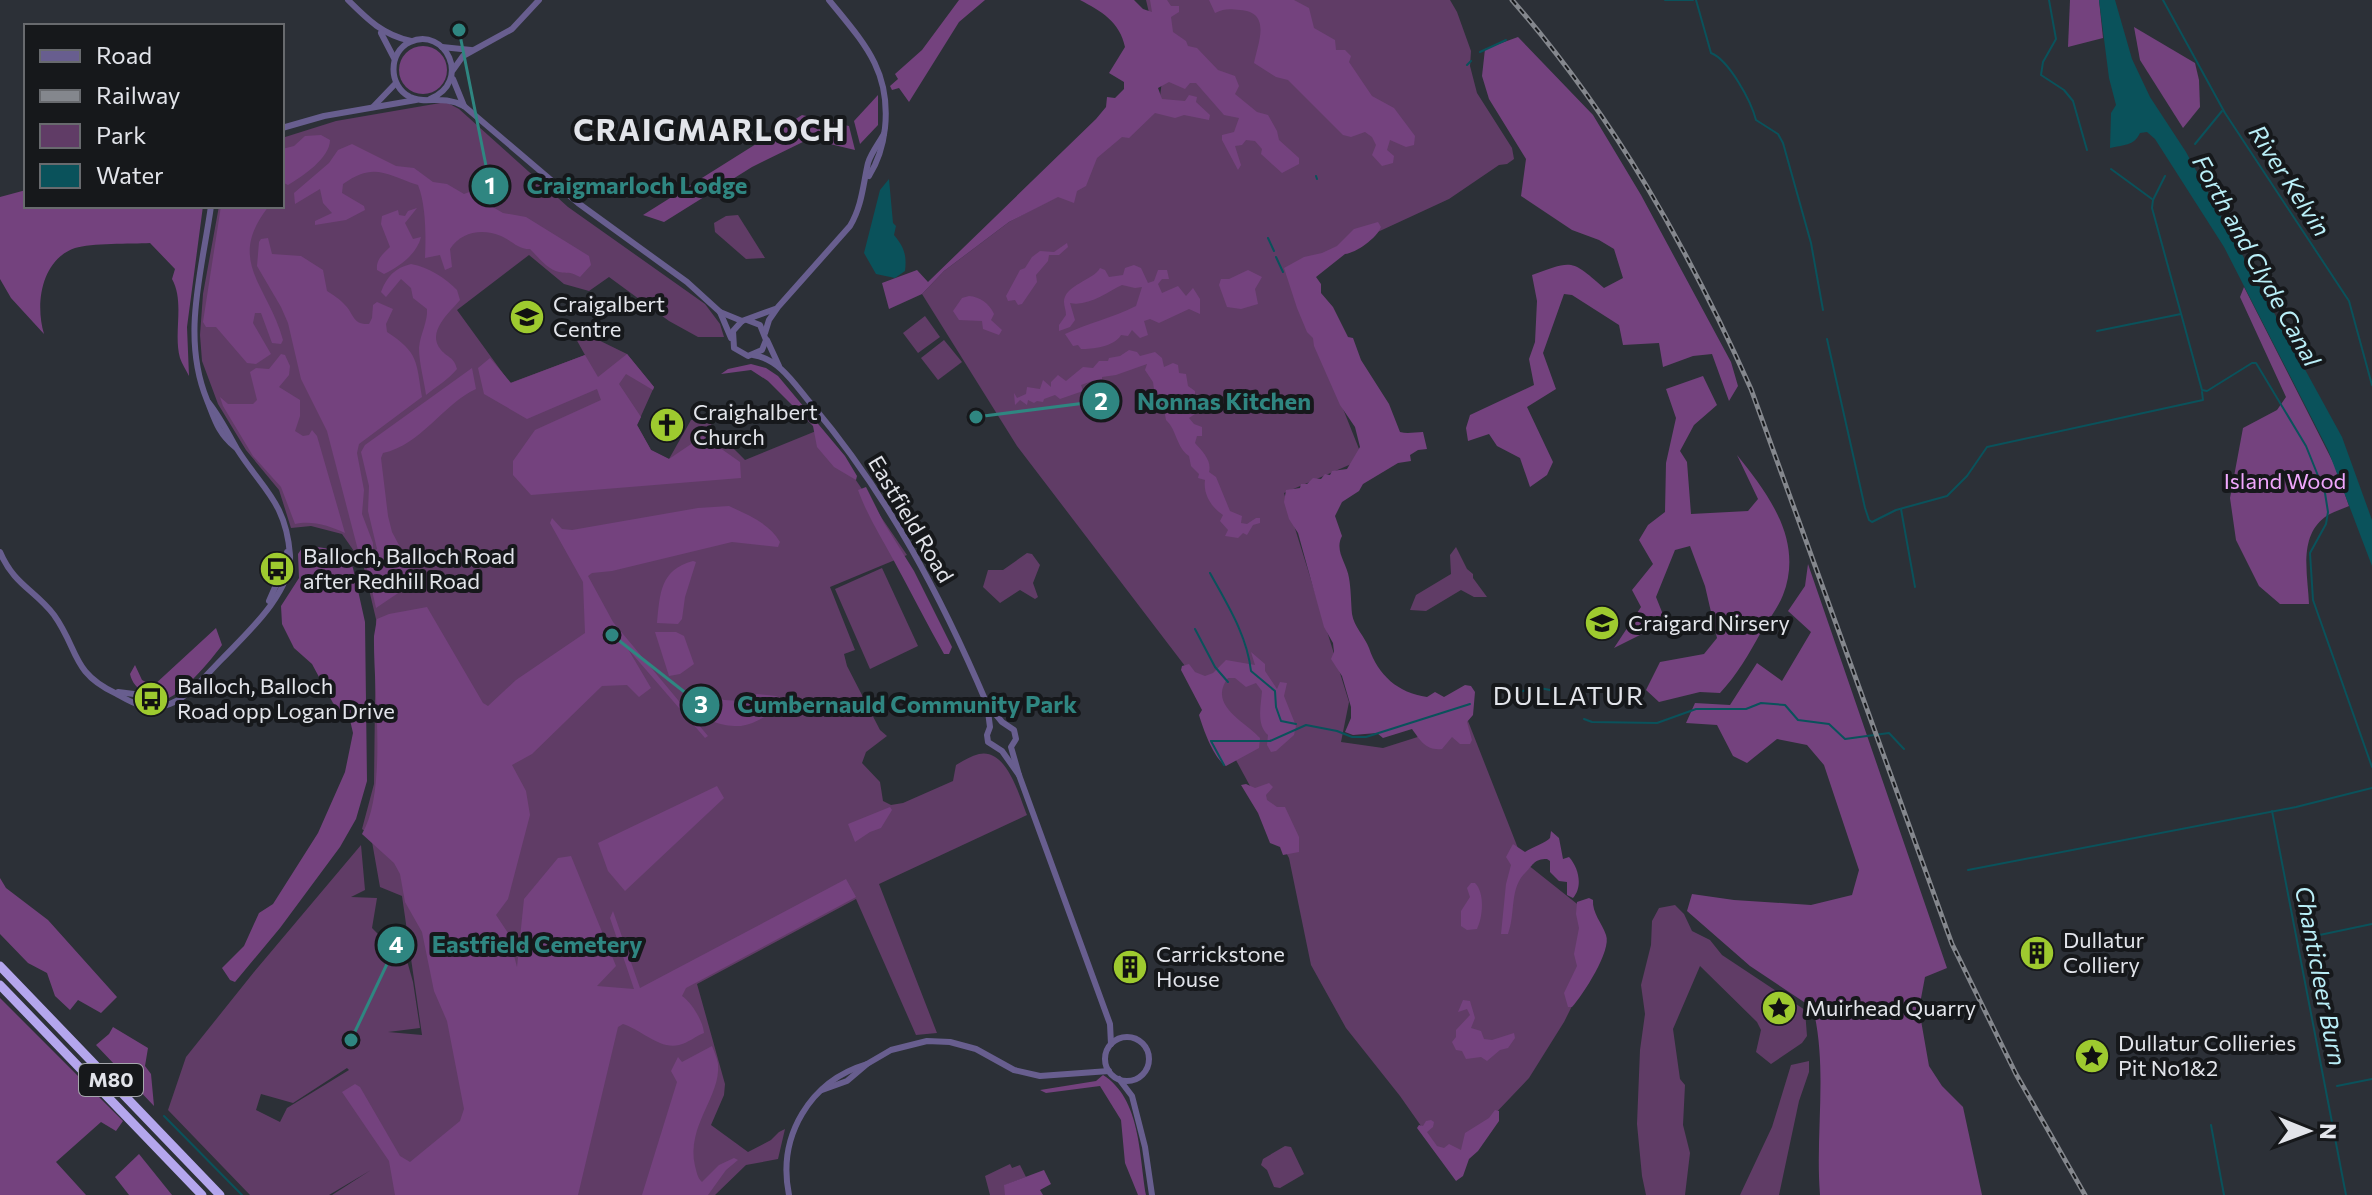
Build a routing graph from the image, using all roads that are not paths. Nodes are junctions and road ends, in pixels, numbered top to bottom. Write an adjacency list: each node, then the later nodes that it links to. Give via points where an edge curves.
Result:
1 (348, 0): 4 (street)
2 (539, 0): 7 (street, via 512,29)
3 (829, 0): 17 (street, via 878,66 887,105 884,134 850,226)
4 (380, 30): 5 (street); 8 (street)
5 (411, 41): 6 (street); 8 (street)
6 (441, 47): 7 (street); 9 (street, via 451,60)
7 (474, 49): 9 (street)
8 (394, 58): 10 (street)
9 (452, 73): 11 (street, via 447,89); 13 (street)
10 (396, 83): 12 (street); 14 (street)
11 (430, 99): 12 (street); 13 (street, via 451,99)
12 (420, 100): 14 (street)
13 (464, 106): 18 (street)
14 (370, 108): 15 (street)
15 (284, 127)
16 (211, 208): 24 (street, via 193,337 198,375 216,426 281,511 288,544 266,612 189,692 159,706 98,686 83,670 55,617 13,577)
17 (778, 307): 19 (street); 20 (street)
18 (720, 312): 19 (street); 21 (street)
19 (744, 321): 20 (street, via 756,322); 21 (street)
20 (766, 335): 22 (street, via 762,350); 23 (street, Eastfield Road)
21 (731, 340): 22 (street, via 738,352)
22 (753, 355): 23 (street, Eastfield Road)
23 (780, 367): 25 (street, Eastfield Road, via 845,445 898,522)
24 (0, 552)
25 (987, 704): 26 (street, Eastfield Road); 27 (street, Eastfield Road)
26 (1002, 722): 27 (street); 28 (street, Eastfield Road, via 1014,730)
27 (990, 727): 29 (street, Eastfield Road, via 988,742)
28 (1011, 747): 29 (street); 30 (street, Eastfield Road)
29 (1002, 751): 30 (street, Eastfield Road)
30 (1019, 775): 33 (street, Eastfield Road)
31 (0, 966): 43 (highway, M80)
32 (0, 985): 42 (highway, M80)
33 (1110, 1024): 34 (street); 35 (street, Eastfield Road)
34 (1126, 1037): 35 (street); 39 (street, via 1138,1040 1148,1053)
35 (1111, 1044): 36 (street)
36 (1105, 1059): 37 (street); 38 (street)
37 (1090, 1071): 38 (street); 44 (street, via 1040,1076 1014,1070 976,1049 938,1041 907,1045 843,1072 805,1109 792,1135 786,1166)
38 (1109, 1071): 40 (street)
39 (1138, 1077): 40 (street); 41 (street)
40 (1119, 1079): 41 (street)
41 (1132, 1096): 45 (street)
42 (202, 1195)
43 (220, 1195)
44 (789, 1195)
45 (1152, 1195)

